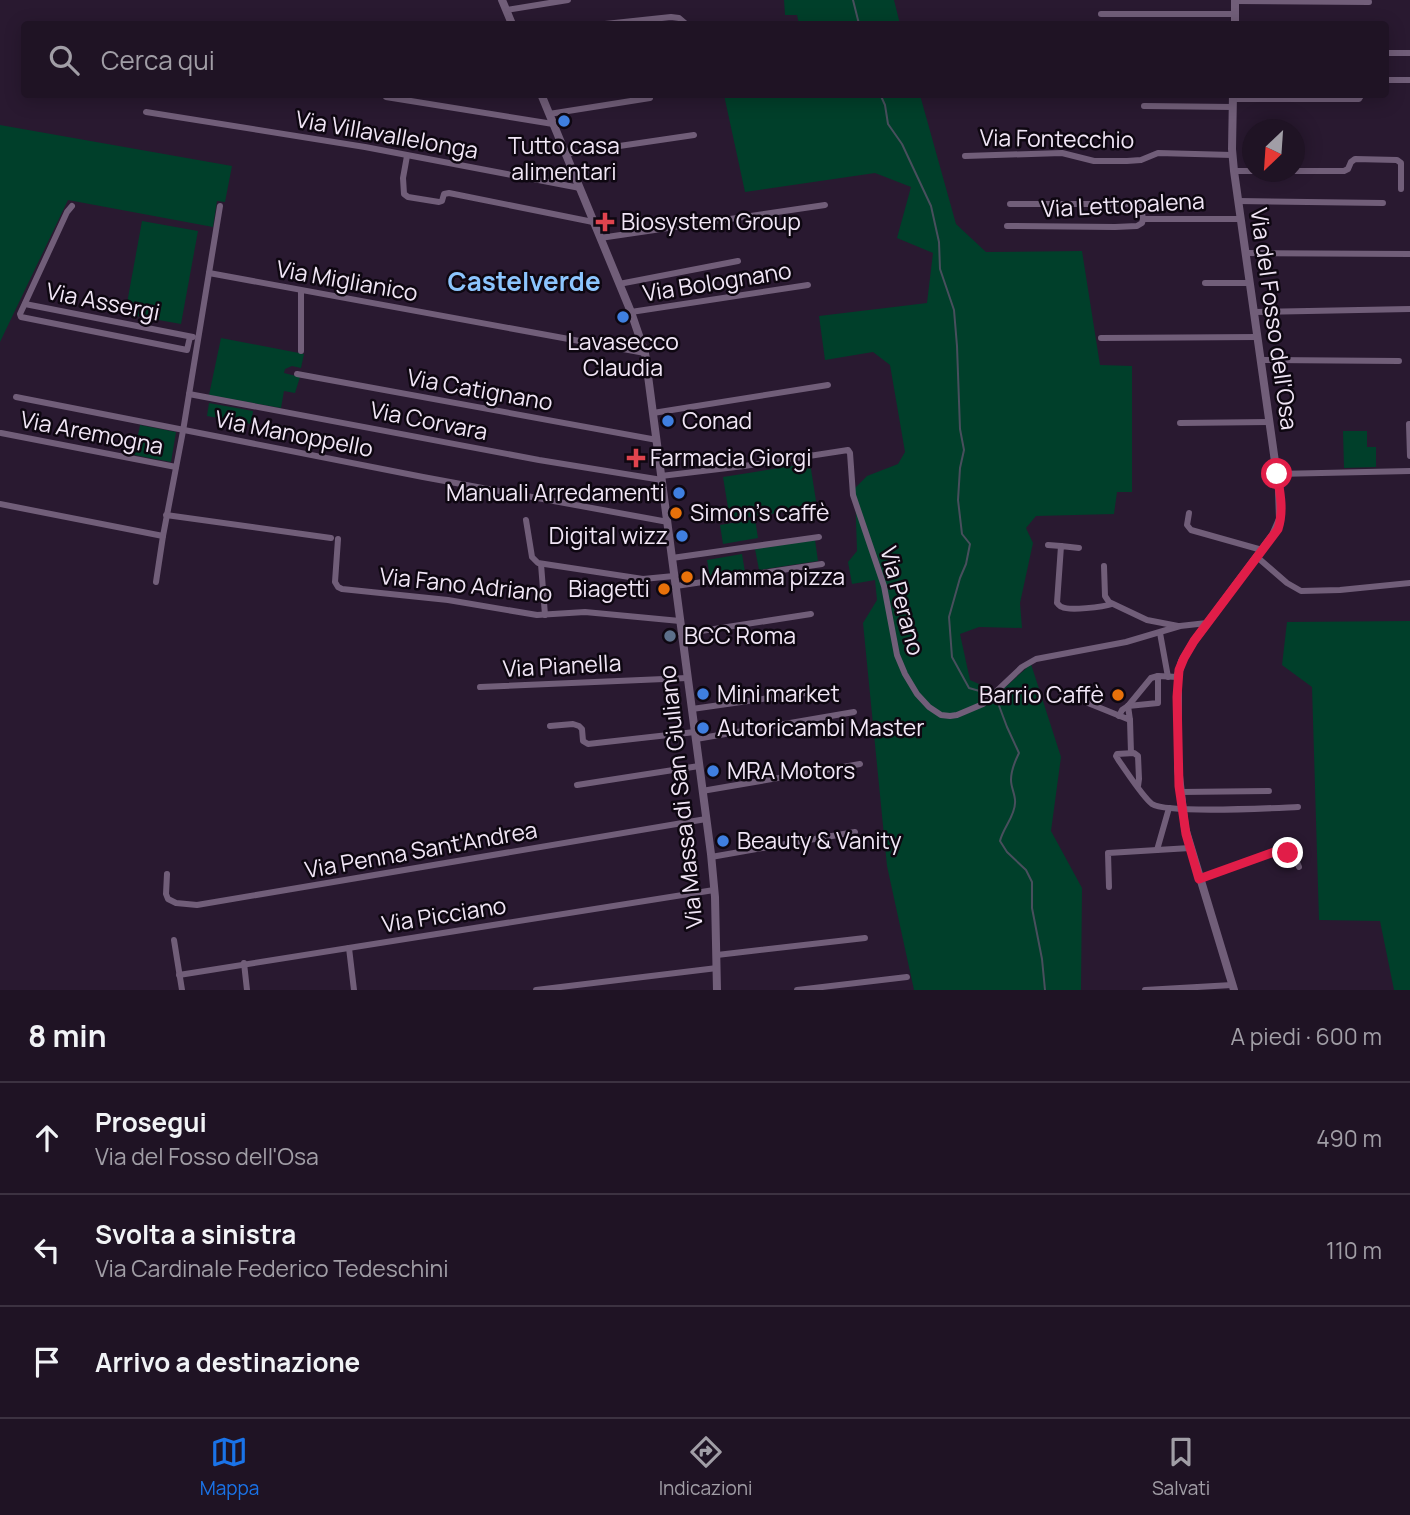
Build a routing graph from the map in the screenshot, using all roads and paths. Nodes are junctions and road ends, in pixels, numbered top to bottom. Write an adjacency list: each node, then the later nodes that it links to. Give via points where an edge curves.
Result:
1 (501, 0): 5 (street)
2 (568, 0): 5 (street)
3 (1235, 1): 4 (street); 7 (street)
4 (1369, 2)
5 (506, 10): 8 (street)
6 (1101, 14): 7 (street)
7 (1235, 14): 11 (street)
8 (511, 21)
9 (633, 21): 10 (street, via 671,17)
10 (682, 21)
11 (1235, 21)
12 (1389, 53): 13 (street)
13 (1410, 53)
14 (1389, 80): 15 (street)
15 (1410, 80)
16 (392, 98): 24 (street)
17 (543, 98): 23 (street, Via Massa di San Giuliano)
18 (650, 98): 23 (street)
19 (1360, 98): 20 (street)
20 (1233, 100): 21 (street); 27 (street, Via del Fosso dell'Osa)
21 (1144, 106)
22 (146, 112): 28 (street, Via Villavallelonga)
23 (549, 114): 24 (street, Via Massa di San Giuliano)
24 (553, 124): 26 (street, Via Massa di San Giuliano)
25 (694, 135): 26 (street)
26 (565, 154): 33 (street, Via Massa di San Giuliano)
27 (1232, 155): 29 (street, Via Fontecchio, via 1158,153 1127,161 1094,161 1062,153); 30 (street, Via del Fosso dell'Osa)
28 (407, 156): 33 (street, Via Villavallelonga); 43 (street, via 403,181 408,197 442,202 449,193)
29 (965, 156)
30 (1234, 171): 31 (street); 35 (street, Via del Fosso dell'Osa)
31 (1242, 171)
32 (1305, 171): 34 (street, via 1344,171 1355,159 1397,160)
33 (580, 188): 43 (street, Via Massa di San Giuliano)
34 (1401, 188)
35 (1238, 201): 36 (street); 42 (street, Via del Fosso dell'Osa)
36 (1383, 203)
37 (1010, 204): 41 (street, via 1135,204 1141,207)
38 (825, 205): 45 (street)
39 (72, 206): 55 (street, Via Assergi)
40 (220, 206): 49 (street)
41 (1143, 219): 42 (street, Via Lettopalena); 44 (street, Via Lettopalena, via 1139,225 1125,227)
42 (1240, 219): 46 (street, Via del Fosso dell'Osa)
43 (593, 222): 45 (street, Via Massa di San Giuliano)
44 (1007, 226)
45 (600, 238): 52 (street, Via Massa di San Giuliano)
46 (1246, 253): 47 (street); 51 (street, Via del Fosso dell'Osa)
47 (1410, 254)
48 (738, 261): 52 (street)
49 (209, 273): 54 (street, Via Miglianico); 62 (street)
50 (1205, 283): 51 (street)
51 (1249, 283): 58 (street, Via del Fosso dell'Osa)
52 (619, 284): 57 (street, Via Massa di San Giuliano)
53 (808, 285): 57 (street, Via Bolognano)
54 (301, 291): 64 (street); 66 (street, Via Miglianico)
55 (25, 304): 59 (street, Via Assergi); 63 (street, via 20,314 24,319)
56 (1410, 309): 58 (street)
57 (631, 312): 66 (street, Via Massa di San Giuliano)
58 (1253, 312): 60 (street, Via del Fosso dell'Osa)
59 (190, 337): 62 (street, Via Assergi); 63 (street)
60 (1257, 337): 61 (street); 67 (street, Via del Fosso dell'Osa)
61 (1101, 338)
62 (198, 339): 65 (street)
63 (187, 350): 65 (street)
64 (301, 351)
65 (196, 352): 71 (street)
66 (645, 353): 73 (street, Via Massa di San Giuliano)
67 (1260, 360): 68 (street); 74 (street, Via del Fosso dell'Osa)
68 (1399, 361)
69 (297, 374): 79 (street, Via Catignano)
70 (828, 385): 73 (street)
71 (189, 394): 77 (street); 85 (street, Via Corvara, via 539,460)
72 (16, 397): 77 (street)
73 (653, 413): 79 (street, Via Massa di San Giuliano)
74 (1269, 422): 75 (street); 84 (street, Via del Fosso dell'Osa)
75 (1180, 423)
76 (1409, 424): 81 (street)
77 (183, 431): 82 (street, Via Manoppello); 90 (street, Via Manoppello)
78 (1, 433): 82 (street, Via Aremogna)
79 (657, 440): 85 (street, Via Massa di San Giuliano)
80 (846, 449): 85 (street, Via Corvara); 111 (street, Via Perano, via 854,500 884,586 895,651 927,706 944,716 983,704 1034,660)
81 (1410, 456)
82 (176, 467): 88 (street, Via Manoppello)
83 (1410, 471): 84 (street)
84 (1277, 474): 96 (street, Via del Fosso dell'Osa, via 1280,519)
85 (662, 478): 90 (street, Via Massa di San Giuliano)
86 (0, 504): 91 (street)
87 (1189, 513): 96 (street, via 1191,530)
88 (166, 515): 91 (street, Via Manoppello); 107 (street, Via Fano Adriano, via 335,539 335,582 342,589)
89 (527, 520): 98 (street, via 532,557)
90 (667, 522): 97 (street, Via Massa di San Giuliano)
91 (163, 536): 102 (street, Via Manoppello)
92 (819, 537): 97 (street)
93 (1048, 545): 94 (street)
94 (1061, 546): 95 (street); 105 (street, via 1058,605)
95 (1079, 548)
96 (1259, 553): 103 (street, via 1301,592); 109 (street, Via del Fosso dell'Osa)
97 (672, 558): 101 (street, Via Massa di San Giuliano)
98 (541, 564): 101 (street, via 643,579); 107 (street)
99 (822, 564): 104 (street)
100 (1104, 566): 105 (street, via 1105,596)
101 (674, 576): 104 (street, Via Massa di San Giuliano)
102 (156, 582)
103 (1410, 583)
104 (676, 586): 108 (street, Via Massa di San Giuliano)
105 (1112, 604): 110 (street, via 1143,619)
106 (811, 614): 112 (street)
107 (545, 615): 108 (street, Via Fano Adriano, via 585,612)
108 (680, 621): 112 (street, Via Massa di San Giuliano)
109 (1207, 623): 110 (street, Via Perano); 115 (street, Via del Fosso dell'Osa, via 1184,658)
110 (1180, 626): 111 (street, Via Perano)
111 (1160, 632): 114 (street)
112 (682, 634): 116 (street, Via Massa di San Giuliano)
113 (1158, 676): 114 (street); 120 (street, via 1147,682); 120 (street, via 1158,704)
114 (1168, 677): 115 (street)
115 (1178, 677): 134 (street, Via del Fosso dell'Osa)
116 (687, 678): 117 (street, Via Pianella); 121 (street, Via Massa di San Giuliano)
117 (480, 687)
118 (812, 692): 121 (street)
119 (1088, 703): 123 (street)
120 (1128, 706): 123 (street); 124 (street)
121 (692, 709): 126 (street, Via Massa di San Giuliano)
122 (854, 712): 126 (street)
123 (1119, 716): 124 (street)
124 (1130, 720): 127 (street)
125 (550, 726): 126 (street, via 578,725 588,744)
126 (696, 736): 129 (street, Via Massa di San Giuliano)
127 (1132, 753): 131 (street, via 1139,758); 131 (street, via 1118,753 1116,758)
128 (860, 764): 132 (street)
129 (699, 766): 130 (street); 132 (street, Via Massa di San Giuliano)
130 (577, 785)
131 (1138, 786): 136 (street, via 1154,804)
132 (702, 791): 138 (street, Via Massa di San Giuliano)
133 (1269, 791): 134 (street)
134 (1180, 792): 137 (street, Via del Fosso dell'Osa)
135 (1298, 807): 137 (street)
136 (1169, 808): 137 (street); 141 (street)
137 (1182, 810): 140 (street, Via del Fosso dell'Osa)
138 (706, 819): 142 (street, Via Massa di San Giuliano); 144 (street, Via Penna Sant'Andrea, via 206,905 168,899)
139 (855, 832): 142 (street)
140 (1190, 848): 141 (street); 145 (street, Via del Fosso dell'Osa)
141 (1157, 850): 146 (street, via 1108,853)
142 (711, 857): 147 (street, Via Massa di San Giuliano)
143 (1299, 867): 145 (street, via 1290,854 1279,850)
144 (167, 874)
145 (1199, 879): 156 (street, Via del Fosso dell'Osa)
146 (1109, 887)
147 (714, 890): 150 (street, Via Picciano); 151 (street, Via Massa di San Giuliano)
148 (865, 938): 151 (street)
149 (174, 940): 154 (street)
150 (349, 948): 152 (street, Via Picciano); 159 (street)
151 (717, 955): 153 (street, Via Massa di San Giuliano)
152 (244, 963): 154 (street, Via Picciano); 158 (street)
153 (717, 968): 160 (street); 161 (street, Via Massa di San Giuliano)
154 (179, 975): 157 (street)
155 (907, 977): 162 (street)
156 (1233, 988): 163 (street)
157 (182, 990)
158 (247, 990)
159 (354, 990)
160 (536, 990)
161 (717, 990)
162 (797, 990)
163 (1145, 990)

